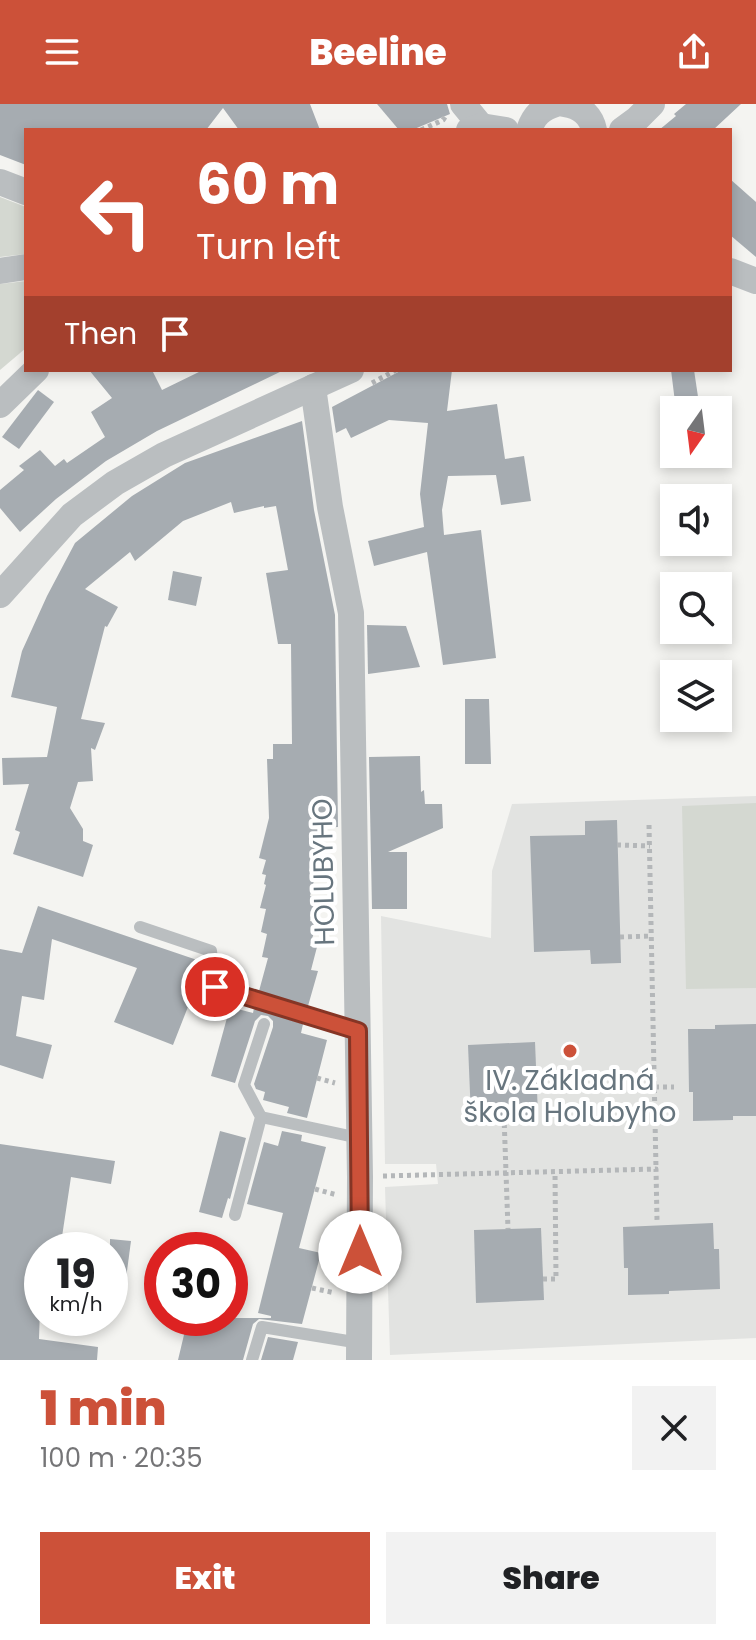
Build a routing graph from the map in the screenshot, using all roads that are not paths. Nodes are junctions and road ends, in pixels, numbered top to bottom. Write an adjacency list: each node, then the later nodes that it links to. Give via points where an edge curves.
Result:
1 (569, 104): 5 (street, via 544,108); 6 (street, via 587,114)
2 (652, 104): 7 (street)
3 (455, 108): 4 (street)
4 (484, 128)
5 (530, 128)
6 (594, 128)
7 (625, 128)
8 (0, 182): 9 (street)
9 (24, 191)
10 (24, 267): 11 (street)
11 (0, 271)
12 (732, 272): 13 (street)
13 (756, 281)
14 (34, 372): 17 (street)
15 (347, 372): 16 (street)
16 (313, 387): 18 (street, via 115,483 72,515); 21 (street, HOLUBYHO, via 351,613)
17 (0, 405)
18 (0, 595)
19 (140, 927): 21 (lane, via 211,951 215,987)
20 (264, 1024): 22 (lane, via 244,1085)
21 (358, 1031): 23 (street, HOLUBYHO)
22 (261, 1117): 23 (lane); 24 (lane)
23 (359, 1138): 25 (street, HOLUBYHO, via 353,1187)
24 (235, 1215)
25 (360, 1352): 26 (lane, via 262,1327)
26 (252, 1360)

